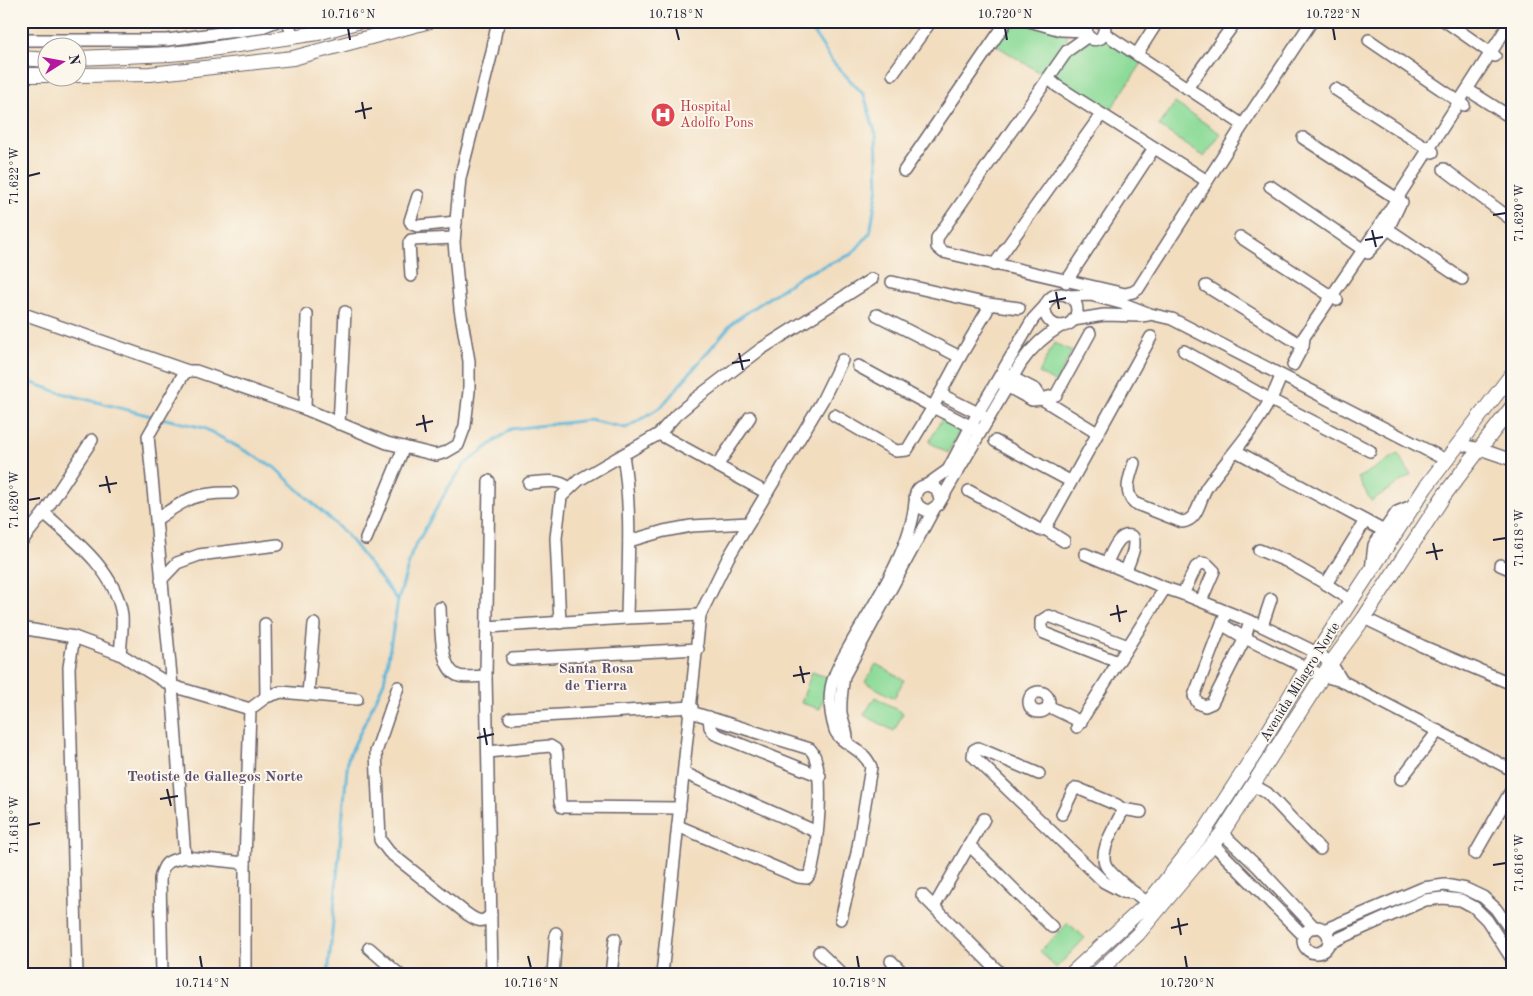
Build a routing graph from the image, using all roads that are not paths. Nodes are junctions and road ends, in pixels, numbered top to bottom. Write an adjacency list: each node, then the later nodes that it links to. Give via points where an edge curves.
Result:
1 (360, 21): 16 (main road)
2 (430, 21): 26 (main road, via 293,58)
3 (500, 21): 49 (street, via 460,178)
4 (931, 21): 27 (street)
5 (1007, 21): 43 (street)
6 (1029, 21): 14 (street, via 1060,30)
7 (1158, 21): 21 (street)
8 (1236, 21): 32 (street)
9 (1312, 21): 38 (street)
10 (1445, 21): 22 (street)
11 (1511, 21): 22 (street)
12 (284, 22): 16 (street); 18 (street)
13 (1103, 26): 14 (street, via 1095,40); 21 (street)
14 (1089, 29): 31 (street, via 1067,51)
15 (1512, 32): 22 (street)
16 (293, 37): 20 (main road)
17 (21, 40): 18 (street)
18 (167, 40): 20 (street)
19 (1369, 40): 35 (street)
20 (170, 54): 24 (main road); 26 (street)
21 (1137, 54): 32 (street)
22 (1493, 54): 34 (street)
23 (21, 58): 25 (main road)
24 (88, 58)
25 (38, 59)
26 (171, 72): 30 (main road)
27 (893, 74)
28 (21, 75): 29 (main road)
29 (38, 75)
30 (88, 75)
31 (1048, 78): 36 (street); 56 (street, via 938,238 937,247 943,252)
32 (1187, 88): 38 (street)
33 (1335, 89): 41 (street)
34 (1470, 92): 35 (street); 37 (street)
35 (1461, 103): 41 (street)
36 (1101, 115): 40 (street); 56 (street)
37 (1512, 118)
38 (1243, 125): 44 (street)
39 (1303, 138): 47 (street)
40 (1154, 148): 44 (street); 61 (street)
41 (1431, 151): 47 (street)
42 (1444, 169): 48 (street)
43 (904, 171)
44 (1207, 181): 61 (street, via 1138,288 1125,294)
45 (1270, 186): 55 (street)
46 (418, 196): 50 (street, via 410,221)
47 (1399, 200): 51 (street); 55 (street)
48 (1512, 220)
49 (456, 222): 50 (street); 53 (street)
50 (412, 224): 54 (street)
51 (1388, 229): 55 (street); 59 (street)
52 (1240, 237): 64 (street)
53 (454, 238): 54 (street); 103 (street, via 460,309 469,360 466,426 458,445 446,452 436,455)
54 (412, 240): 57 (street, via 409,243)
55 (1365, 251): 64 (street)
56 (994, 265): 61 (street)
57 (411, 276)
58 (872, 279): 99 (street, via 761,349 695,399)
59 (1462, 279)
60 (892, 282): 65 (street)
61 (1066, 282)
62 (1206, 286): 77 (street)
63 (1068, 296): 66 (street, via 1051,297); 70 (street, via 1091,295); 73 (street, via 1075,302 1077,312)
64 (1334, 298): 77 (street, via 1304,337)
65 (988, 304): 67 (street); 79 (street, via 988,311)
66 (1046, 305): 74 (street, via 1045,314 1050,322); 86 (street, via 1033,319)
67 (1019, 308)
68 (345, 312): 96 (street)
69 (21, 313): 83 (street)
70 (1150, 314): 73 (street, via 1104,315); 85 (street, via 1172,319)
71 (307, 315): 92 (street)
72 (877, 315): 79 (street)
73 (1074, 320): 74 (street)
74 (1061, 326): 86 (street, via 1032,347)
75 (1090, 333): 88 (street, via 1056,395)
76 (1151, 337): 98 (street)
77 (1302, 346): 81 (street)
78 (1184, 351): 89 (street)
79 (960, 357): 87 (street)
80 (842, 360): 119 (street, via 822,402)
81 (1293, 364)
82 (858, 366): 90 (street)
83 (188, 371): 92 (street); 124 (street, via 182,375 148,436)
84 (1512, 374): 102 (main road, Avenida Milagro Norte)
85 (1281, 376): 89 (street); 108 (street)
86 (1004, 379): 88 (street, via 1036,390); 94 (street)
87 (940, 394): 90 (street); 94 (street)
88 (1042, 399): 98 (street)
89 (1271, 400): 105 (street); 106 (street)
90 (933, 407): 93 (street, via 907,450 896,451); 97 (street)
91 (1512, 407): 104 (main road, Avenida Milagro Norte)
92 (304, 409): 96 (street)
93 (834, 415)
94 (983, 416): 97 (street)
95 (750, 417): 111 (street)
96 (339, 424): 103 (street)
97 (976, 428): 115 (street, via 948,470); 121 (street)
98 (1096, 433): 113 (street)
99 (659, 434): 107 (street); 111 (street)
100 (92, 440): 123 (street)
101 (995, 441): 113 (street)
102 (1458, 444): 104 (street); 108 (main road, Avenida Milagro Norte)
103 (404, 447): 130 (street)
104 (1480, 449): 109 (street); 152 (main road, Avenida Milagro Norte, via 1445,494)
105 (1236, 451): 110 (street, via 1206,489 1195,515 1182,522 1134,503 1128,496); 125 (street)
106 (1370, 451)
107 (624, 456): 116 (street); 131 (street)
108 (1446, 460): 122 (main road, Avenida Milagro Norte)
109 (1512, 460)
110 (1134, 462)
111 (717, 466): 119 (street)
112 (489, 481): 159 (street)
113 (1070, 482): 127 (street)
114 (529, 484): 116 (street, via 555,481)
115 (927, 485): 120 (street, via 917,490); 121 (street, via 940,494)
116 (569, 488): 154 (street, via 561,497 556,538)
117 (969, 491): 127 (street, via 1040,530)
118 (232, 493): 124 (street, via 210,492 190,498)
119 (767, 493): 126 (street)
120 (915, 502): 121 (street, via 928,511); 177 (street, via 904,549 840,664)
121 (937, 504): 177 (street)
122 (1414, 505): 128 (street, via 1397,512); 140 (main road, Avenida Milagro Norte)
123 (44, 513): 129 (street); 166 (street, via 105,572 122,614)
124 (157, 519): 141 (street)
125 (1364, 521): 128 (street); 142 (street)
126 (749, 523): 131 (street, via 691,526); 150 (street)
127 (1045, 528): 132 (street)
128 (1384, 531): 140 (street, via 1374,545)
129 (24, 533)
130 (366, 540)
131 (629, 541): 151 (street)
132 (1064, 541)
133 (278, 545): 141 (street, via 199,555 177,563)
134 (1260, 550): 142 (street)
135 (1085, 554): 136 (street)
136 (1107, 562): 139 (street); 139 (street, via 1117,542 1128,534 1134,540)
137 (1500, 565): 138 (street)
138 (1512, 570)
139 (1126, 571): 143 (street)
140 (1370, 572): 147 (main road, Avenida Milagro Norte)
141 (161, 580): 175 (street)
142 (1326, 584): 147 (street)
143 (1165, 588): 144 (street); 163 (street)
144 (1183, 594): 146 (street); 146 (street, via 1196,568 1202,563 1207,564 1214,570)
145 (1271, 599): 158 (street)
146 (1201, 601): 149 (street)
147 (1352, 601): 165 (main road, Avenida Milagro Norte)
148 (440, 608): 171 (street, via 441,640 451,671 459,676)
149 (1226, 611): 153 (street); 157 (street)
150 (700, 615): 151 (street); 164 (street)
151 (627, 618): 154 (street)
152 (1364, 618): 169 (main road, Avenida Milagro Norte); 174 (street)
153 (1250, 621): 158 (street); 162 (street)
154 (560, 623): 159 (street)
155 (265, 624): 179 (street)
156 (314, 624): 178 (street)
157 (1223, 625): 162 (street); 162 (street, via 1194,696 1198,703 1205,706 1212,703)
158 (1262, 626): 165 (street)
159 (487, 627): 171 (street)
160 (21, 628): 161 (street)
161 (74, 637): 166 (street); 227 (street, via 69,667)
162 (1245, 638): 170 (street)
163 (1128, 646): 168 (street); 168 (street, via 1049,616 1041,621 1044,633)
164 (698, 649): 167 (street); 183 (street)
165 (1317, 653): 169 (street); 170 (main road, Avenida Milagro Norte)
166 (120, 654): 175 (street)
167 (512, 659)
168 (1118, 662): 181 (street, via 1079,724)
169 (1331, 662): 172 (main road, Avenida Milagro Norte); 173 (street)
170 (1307, 668): 172 (street); 212 (main road, Avenida Milagro Norte, via 1220,809)
171 (486, 676): 187 (street)
172 (1323, 676): 173 (street); 195 (main road, Avenida Milagro Norte)
173 (1342, 681): 186 (street)
174 (1512, 684)
175 (172, 686): 182 (street); 208 (street)
176 (398, 687): 214 (street, via 376,752 380,840 389,852 467,914 478,921)
177 (836, 689): 215 (street, via 831,711 837,717 836,732 868,759 871,767)
178 (308, 694): 179 (street, via 282,692); 180 (street)
179 (266, 697): 182 (street)
180 (358, 699)
181 (1048, 706)
182 (250, 708): 209 (street)
183 (692, 709): 184 (street); 185 (street); 190 (street)
184 (709, 717): 192 (street, via 710,728 715,734); 192 (street, via 810,749)
185 (510, 718)
186 (1438, 731): 189 (street); 194 (street)
187 (488, 752): 197 (street, via 556,748 562,807); 214 (street)
188 (1006, 760): 191 (street); 193 (street); 193 (street, via 978,748 974,750 973,756)
189 (1512, 770)
190 (684, 773): 197 (street); 203 (street)
191 (1039, 774)
192 (820, 776): 203 (street)
193 (995, 778): 210 (street, via 1104,882)
194 (1401, 779)
195 (1254, 785): 204 (main road, Avenida Milagro Norte); 206 (street, via 1267,793)
196 (1512, 789): 207 (street)
197 (680, 808): 202 (street)
198 (1122, 809): 199 (street); 200 (street, via 1077,788); 210 (street, via 1104,856 1106,866)
199 (1141, 812)
200 (1062, 814)
201 (984, 819): 205 (street)
202 (678, 826): 203 (street, via 806,878 811,872); 234 (street)
203 (817, 832)
204 (1217, 839): 217 (street, via 1258,867); 220 (street); 239 (main road, Avenida Milagro Norte, via 1138,934)
205 (969, 845): 213 (street); 216 (street)
206 (1320, 849)
207 (1475, 854)
208 (185, 857): 209 (street); 228 (street, via 168,861 160,880)
209 (245, 863): 229 (street)
210 (1135, 894): 212 (street)
211 (922, 895): 213 (street)
212 (1148, 903): 238 (main road, Avenida Milagro Norte)
213 (934, 907): 237 (street)
214 (491, 915): 231 (street)
215 (842, 920)
216 (1052, 928)
217 (1320, 929): 218 (street, via 1423,888 1444,885 1466,889 1483,897); 220 (street, via 1310,929); 222 (street, via 1328,935)
218 (1512, 932)
219 (556, 933): 232 (street)
220 (1304, 936): 222 (street, via 1305,946 1312,952 1322,952)
221 (615, 939): 233 (street)
222 (1329, 942): 225 (street, via 1425,900 1443,898 1461,900 1474,907 1487,920)
223 (369, 948): 230 (street)
224 (820, 952): 235 (street)
225 (1512, 959)
226 (891, 961): 236 (street)
227 (77, 975)
228 (162, 975)
229 (245, 975)
230 (400, 975)
231 (492, 975)
232 (553, 975)
233 (611, 975)
234 (662, 975)
235 (843, 975)
236 (905, 975)
237 (1002, 975)
238 (1070, 975)
239 (1095, 975)

